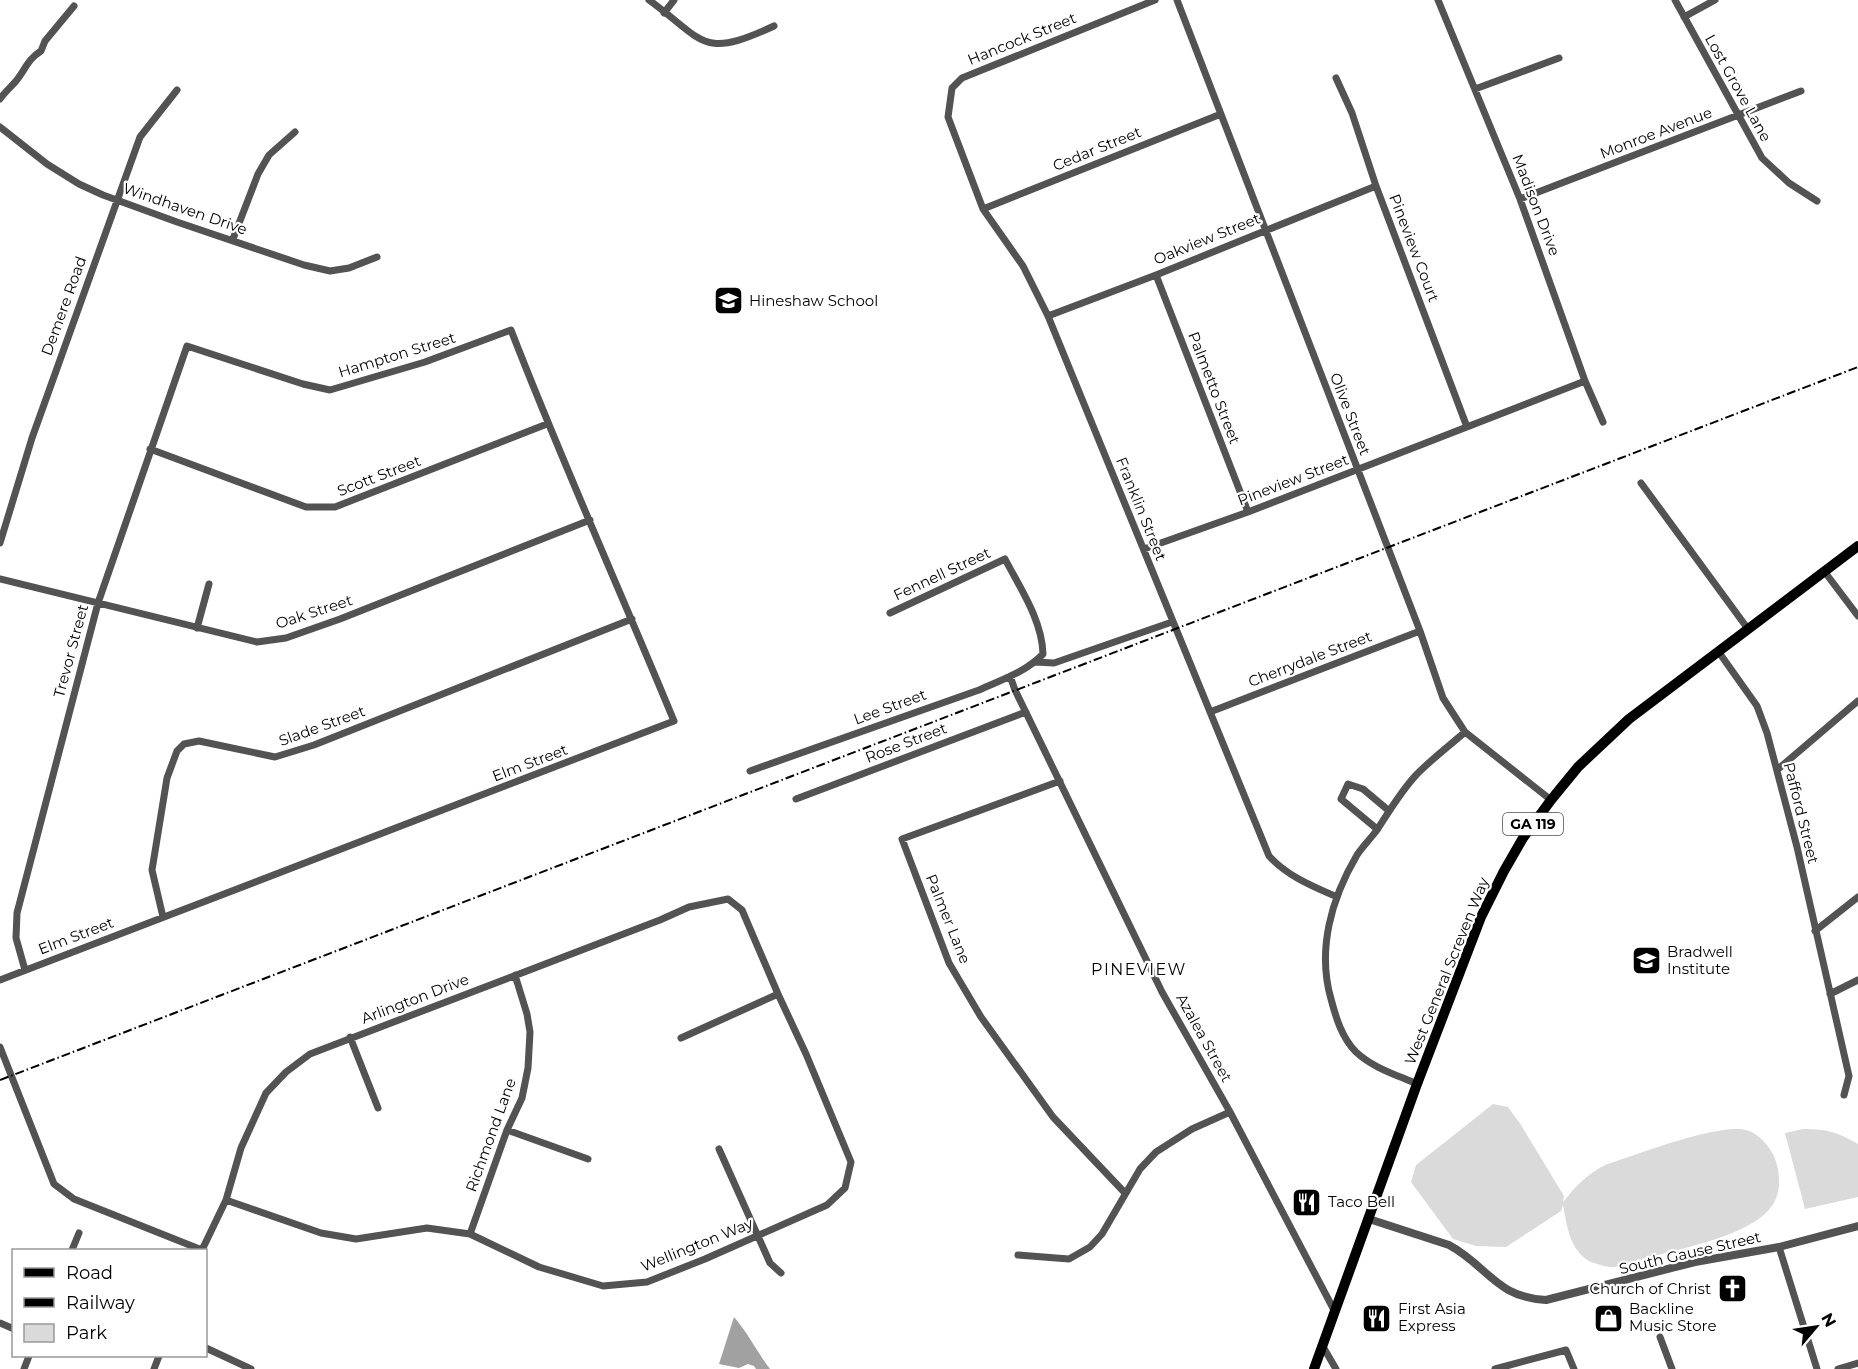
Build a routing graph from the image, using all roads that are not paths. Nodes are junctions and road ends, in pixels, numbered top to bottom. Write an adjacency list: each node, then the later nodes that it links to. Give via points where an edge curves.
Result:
1 (649, 0): 9 (street)
2 (674, 0): 9 (street)
3 (1155, 0): 18 (street, Hancock Street, via 962,78 952,88)
4 (1177, 0): 19 (street, Olive Street)
5 (1438, 0): 14 (street, Madison Drive)
6 (1675, 0): 10 (street, Lost Grove Lane)
7 (1715, 0): 10 (street)
8 (74, 6): 17 (street)
9 (664, 13): 11 (street, via 690,35 717,45)
10 (1684, 17): 20 (street, Lost Grove Lane)
11 (774, 26)
12 (1559, 58): 14 (street)
13 (1336, 78): 23 (street, Pineview Court)
14 (1475, 88): 24 (street, Madison Drive)
15 (177, 90): 25 (street, Demere Road, via 140,136)
16 (1801, 91): 20 (street, Monroe Avenue)
17 (0, 99)
18 (950, 105): 27 (street, Franklin Street, via 948,117)
19 (1221, 114): 27 (street, Cedar Street); 28 (street, Olive Street)
20 (1737, 116): 24 (street, Monroe Avenue); 26 (street, Lost Grove Lane, via 1762,158)
21 (0, 127): 25 (street, Windhaven Drive, via 79,184)
22 (295, 132): 29 (street, via 269,155)
23 (1376, 186): 28 (street, Oakview Street); 38 (street, Pineview Court)
24 (1520, 199): 35 (street, Madison Drive)
25 (119, 200): 29 (street, Windhaven Drive); 44 (street, Demere Road, via 83,291)
26 (1817, 201)
27 (983, 209): 32 (street, Franklin Street, via 1023,266)
28 (1265, 230): 31 (street, Oakview Street); 40 (street, Olive Street)
29 (233, 239): 30 (street, Windhaven Drive, via 330,271)
30 (377, 257)
31 (1156, 275): 32 (street, Oakview Street); 42 (street, Palmetto Street)
32 (1048, 316): 46 (street, Franklin Street)
33 (511, 330): 34 (street, Hampton Street, via 425,362 330,390); 37 (street, Elm Street)
34 (187, 346): 39 (street, Trevor Street)
35 (1585, 381): 36 (street, Madison Drive); 38 (street, Pineview Street)
36 (1603, 422)
37 (547, 424): 39 (street, Scott Street, via 335,507 306,507); 43 (street, Elm Street)
38 (1467, 427): 40 (street, Pineview Street)
39 (150, 449): 50 (street, Trevor Street)
40 (1357, 469): 42 (street, Pineview Street); 57 (street, Olive Street)
41 (1641, 483): 56 (street)
42 (1248, 512): 46 (street, Pineview Street)
43 (590, 520): 53 (street, Elm Street); 55 (street, Oak Street, via 286,638 257,642)
44 (0, 543)
45 (1858, 546): 47 (main road, West General Screven Way / GA 119)
46 (1144, 549): 54 (street, Franklin Street)
47 (1824, 572): 52 (street); 56 (main road, West General Screven Way / GA 119)
48 (0, 579): 50 (street, Oak Street)
49 (209, 584): 55 (street)
50 (98, 603): 55 (street, Oak Street); 77 (street, Trevor Street, via 17,913 16,938)
51 (890, 613): 59 (street, Fennell Street, via 1005,559 1042,639 1043,654)
52 (1858, 616)
53 (632, 619): 75 (street, Slade Street, via 275,757 199,741 184,744 177,751 167,778 152,870); 75 (street, Elm Street, via 674,721)
54 (1172, 622): 59 (street, Lee Street, via 1064,660); 63 (street, Franklin Street)
55 (197, 628)
56 (1748, 629): 58 (main road, West General Screven Way / GA 119)
57 (1420, 632): 63 (street, Cherrydale Street); 64 (street, Olive Street, via 1443,698)
58 (1718, 651): 65 (street, Pafford Street, via 1757,706); 69 (main road, West General Screven Way / GA 119, via 1629,718)
59 (1035, 662): 60 (street, Lee Street)
60 (1010, 676): 62 (street, Azalea Street); 66 (street, Lee Street)
61 (1858, 701): 65 (street)
62 (1026, 712): 67 (street, Azalea Street); 68 (street, Rose Street)
63 (1210, 712): 72 (street, Franklin Street, via 1269,856 1290,874)
64 (1465, 732): 69 (street, Olive Street); 70 (street, via 1418,774)
65 (1777, 770): 76 (street, Pafford Street)
66 (750, 771)
67 (1060, 781): 89 (street, Azalea Street, via 1157,982); 93 (street, Palmer Lane, via 902,839 949,963 981,1017 1053,1117)
68 (796, 799)
69 (1551, 800): 86 (main road, West General Screven Way / GA 119, via 1523,838 1488,901)
70 (1388, 810): 71 (street); 71 (street, via 1363,789 1348,784 1341,799)
71 (1377, 829): 72 (street, via 1357,855)
72 (1336, 897): 86 (street, via 1325,962 1340,1027 1350,1046 1365,1059)
73 (1858, 897): 76 (street)
74 (742, 910): 78 (street, Arlington Drive, via 728,899 689,907); 81 (street, Wellington Way)
75 (163, 918): 77 (street, Elm Street)
76 (1815, 931): 82 (street, Pafford Street)
77 (25, 970): 79 (street, Elm Street)
78 (515, 975): 83 (street, Arlington Drive); 90 (street, Richmond Lane, via 527,1014 530,1051 522,1098)
79 (0, 980)
80 (1858, 980): 82 (street)
81 (778, 994): 84 (street); 99 (street, Wellington Way, via 851,1162 845,1188 827,1205)
82 (1830, 994): 87 (street, Pafford Street, via 1850,1076)
83 (350, 1037): 88 (street); 94 (street, Arlington Drive, via 310,1054 266,1093 241,1148)
84 (681, 1038)
85 (0, 1047): 102 (street, via 54,1184 74,1199)
86 (1417, 1084): 95 (main road, West General Screven Way / GA 119)
87 (1844, 1095)
88 (378, 1108)
89 (1230, 1113): 93 (street, via 1183,1134 1156,1152); 106 (street, Azalea Street)
90 (507, 1130): 92 (street); 98 (street, Richmond Lane)
91 (719, 1149): 99 (street)
92 (588, 1159)
93 (1125, 1192): 104 (street, via 1102,1234 1069,1259)
94 (226, 1200): 98 (street, Wellington Way, via 321,1233 356,1239 427,1228); 103 (street, Arlington Drive)
95 (1368, 1219): 100 (street, South Gause Street, via 1449,1245 1504,1289 1536,1300 1556,1299 1695,1262); 106 (main road, West General Screven Way / GA 119)
96 (1858, 1226): 100 (street, South Gause Street)
97 (79, 1233): 101 (street)
98 (470, 1234): 99 (street, Wellington Way, via 539,1267 603,1286 647,1282)
99 (757, 1236): 105 (street, via 770,1263)
100 (1779, 1247): 117 (street)
101 (73, 1249)
102 (199, 1249)
103 (202, 1249)
104 (1018, 1255)
105 (781, 1273)
106 (1335, 1312): 108 (main road, West General Screven Way / GA 119)
107 (1660, 1336): 116 (street)
108 (1322, 1345): 112 (main road, West General Screven Way / GA 119); 113 (street)
109 (207, 1348): 111 (street)
110 (1858, 1363): 118 (street)
111 (251, 1369)
112 (1314, 1369)
113 (1336, 1369)
114 (1495, 1369): 115 (street, via 1566,1350)
115 (1574, 1369)
116 (1672, 1369)
117 (1817, 1369)
118 (1838, 1369)

